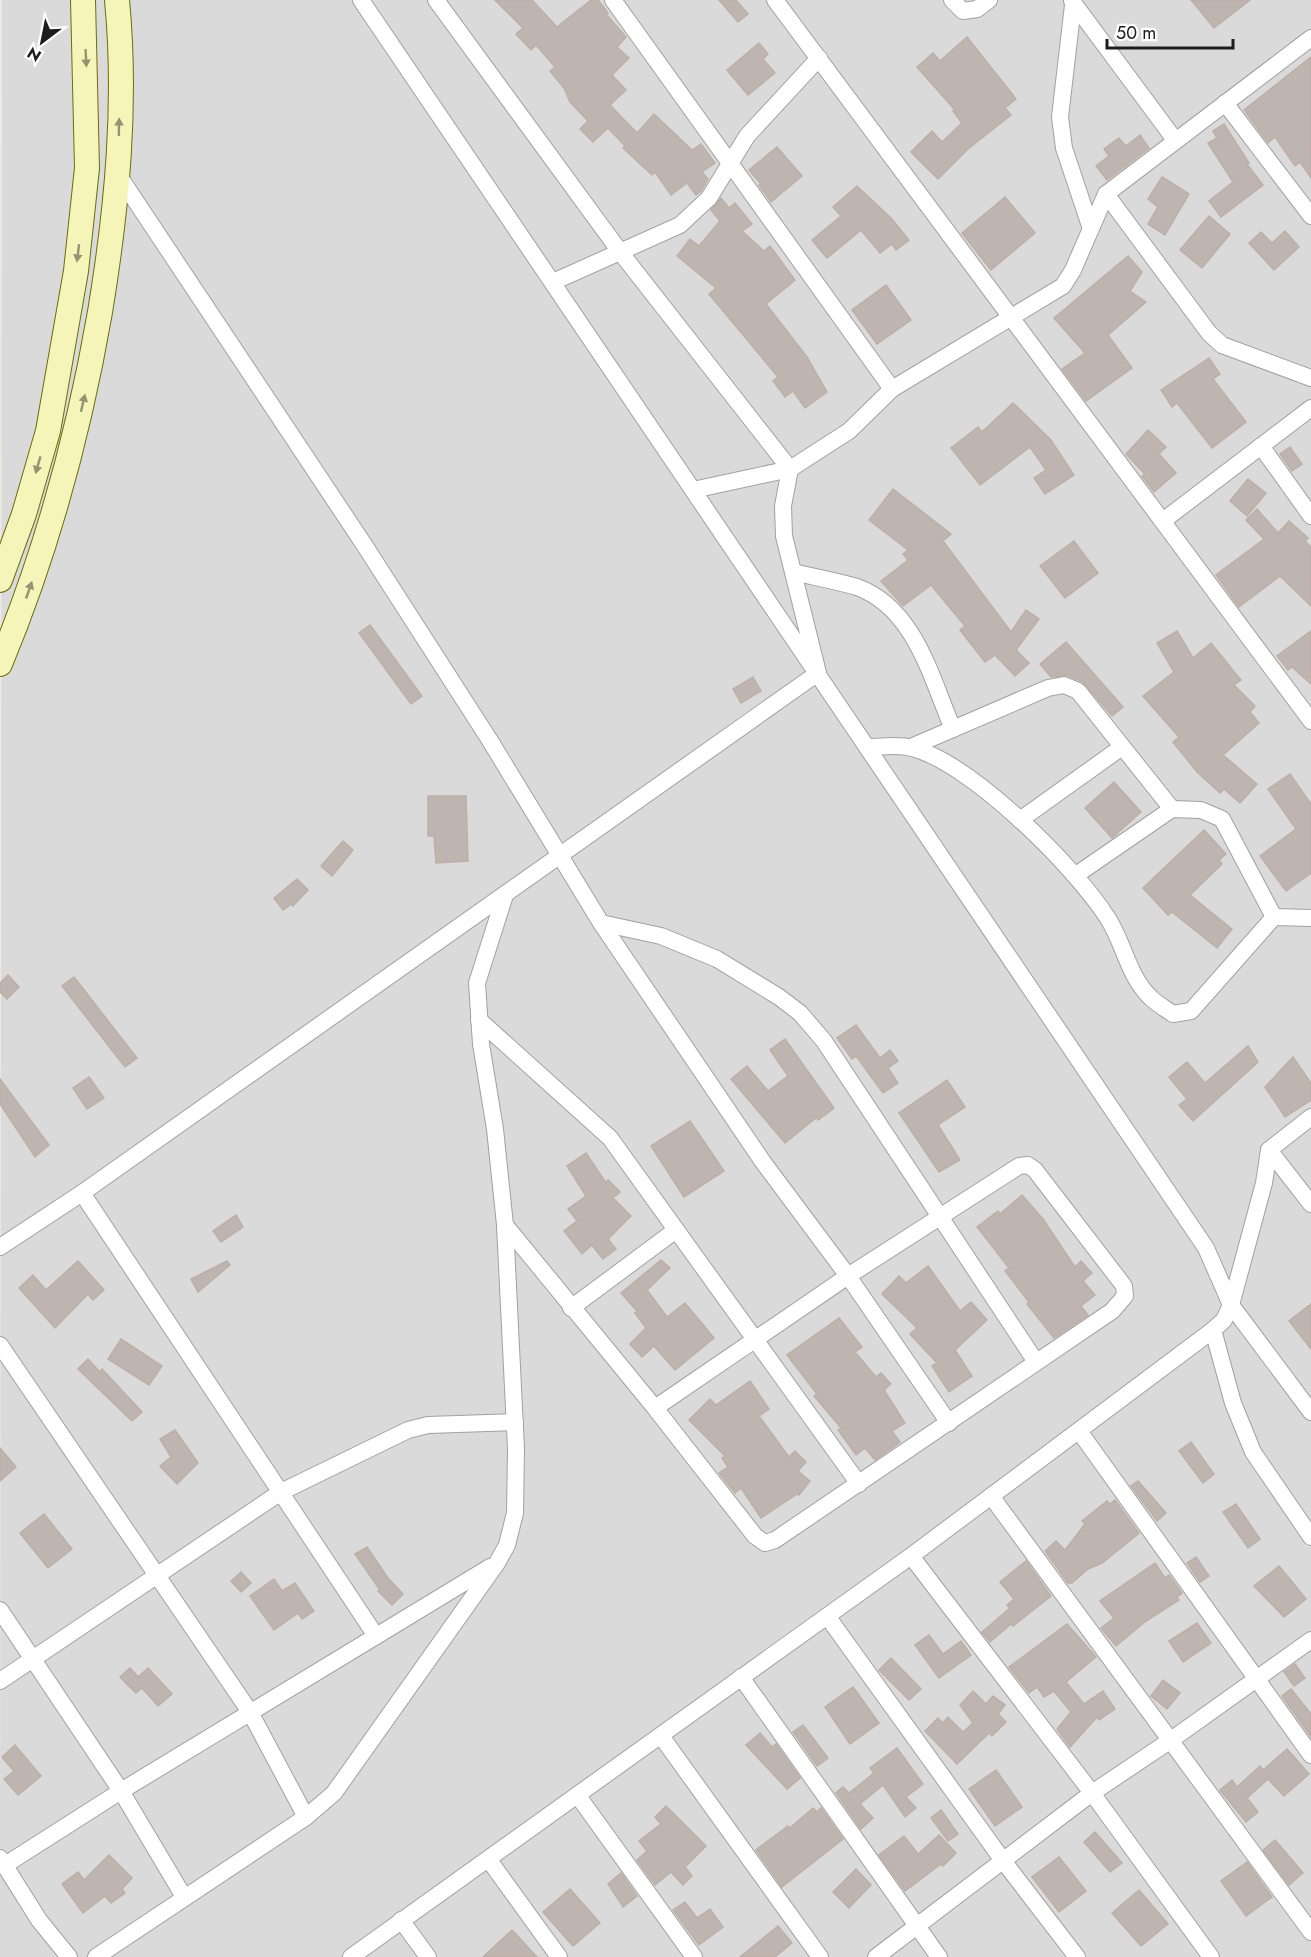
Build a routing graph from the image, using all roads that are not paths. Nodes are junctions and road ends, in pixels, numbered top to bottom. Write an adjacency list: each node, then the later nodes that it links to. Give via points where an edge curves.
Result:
1 (83, 0): 31 (main road, one-way to 31, via 87,168 76,271 48,431)
2 (117, 0): 15 (main road, one-way to 2)
3 (361, 0): 20 (street)
4 (436, 0): 19 (street)
5 (613, 0): 14 (street)
6 (776, 0): 11 (street)
7 (952, 0): 8 (street, via 963,11 977,9)
8 (989, 0)
9 (1072, 2): 13 (street); 18 (street, via 1060,117 1064,148)
10 (1311, 38): 12 (street)
11 (819, 58): 14 (street, via 747,136); 21 (street)
12 (1225, 103): 13 (street); 17 (street)
13 (1175, 140): 16 (street)
14 (732, 163): 19 (street, via 709,198 680,225); 23 (street)
15 (117, 173): 32 (main road, one-way to 15, via 54,515 85,396 115,215); 42 (street, via 363,543)
16 (1106, 194): 18 (street); 22 (street, via 1222,345)
17 (1311, 216)
18 (1090, 226): 21 (street, via 1063,286)
19 (621, 253): 20 (street); 26 (street)
20 (553, 282): 27 (street)
21 (1011, 315): 23 (street); 29 (street)
22 (1311, 378)
23 (892, 389): 26 (street, via 849,431)
24 (1311, 408): 25 (street)
25 (1261, 446): 28 (street); 29 (street)
26 (790, 469): 27 (street); 30 (street, via 783,506 784,536)
27 (693, 490): 34 (street)
28 (1311, 516)
29 (1164, 520): 35 (street)
30 (793, 572): 34 (street); 36 (street, via 858,588 899,616 914,638)
31 (0, 580)
32 (6, 632): 33 (main road)
33 (0, 664)
34 (818, 673): 37 (street); 42 (street)
35 (1311, 721)
36 (953, 729): 38 (street); 39 (street, via 1048,688 1064,686 1078,691)
37 (867, 747): 38 (street); 58 (street, via 1206,1248)
38 (911, 747): 41 (street, via 939,758)
39 (1122, 747): 40 (street); 41 (street)
40 (1172, 809): 43 (street); 45 (street, via 1201,810 1222,819)
41 (1020, 819): 43 (street)
42 (560, 854): 44 (street); 47 (street)
43 (1076, 875): 45 (street, via 1109,919 1149,997 1173,1014 1191,1011)
44 (505, 895): 48 (street, via 477,983); 51 (street)
45 (1274, 917): 46 (street)
46 (1311, 918)
47 (601, 923): 53 (street, via 661,936 717,959 800,1013 824,1041); 57 (street, via 764,1162)
48 (479, 1020): 54 (street); 55 (street, via 610,1138)
49 (1311, 1117): 50 (street)
50 (1269, 1150): 52 (street); 58 (street, via 1264,1183)
51 (82, 1193): 56 (street); 70 (street)
52 (1311, 1203)
53 (940, 1218): 57 (street); 63 (street); 63 (street, via 1019,1166 1028,1165 1124,1286 1125,1296 1112,1311)
54 (505, 1225): 59 (street); 66 (street)
55 (676, 1230): 59 (street); 61 (street)
56 (0, 1247)
57 (848, 1276): 61 (street); 67 (street)
58 (1231, 1305): 60 (street, via 1224,1320); 65 (street)
59 (571, 1308): 64 (street)
60 (1213, 1330): 68 (street); 72 (street, via 1233,1403 1253,1452)
61 (755, 1341): 64 (street); 69 (street)
62 (0, 1344): 75 (street)
63 (1036, 1362): 67 (street)
64 (655, 1408): 69 (street, via 755,1536 765,1543)
65 (1311, 1412)
66 (515, 1422): 70 (street, via 429,1425 408,1430); 74 (street, via 515,1513 507,1545)
67 (949, 1423): 69 (street)
68 (1079, 1431): 71 (street); 82 (street)
69 (859, 1484)
70 (280, 1492): 75 (street); 78 (street)
71 (991, 1496): 73 (street); 86 (street)
72 (1311, 1537)
73 (912, 1556): 77 (street); 89 (street)
74 (497, 1563): 78 (street); 91 (street, via 362,1756 334,1793)
75 (158, 1575): 80 (street); 84 (street)
76 (0, 1610): 80 (street)
77 (827, 1616): 81 (street); 94 (street)
78 (376, 1636): 84 (street)
79 (1311, 1640): 82 (street)
80 (32, 1658): 83 (street); 88 (street)
81 (741, 1677): 85 (street); 97 (street)
82 (1256, 1678): 86 (street); 87 (street)
83 (0, 1681)
84 (250, 1712): 88 (street); 91 (street)
85 (661, 1736): 90 (street); 105 (street)
86 (1171, 1740): 89 (street); 98 (street)
87 (1311, 1755)
88 (121, 1791): 93 (street); 95 (street)
89 (1092, 1793): 94 (street); 109 (street)
90 (578, 1796): 92 (street); 104 (street)
91 (306, 1817): 95 (street)
92 (489, 1860): 96 (street); 103 (street)
93 (3, 1861): 99 (street, via 39,1920)
94 (1004, 1862): 97 (street); 108 (street)
95 (184, 1897): 100 (street)
96 (400, 1920): 101 (street); 102 (street)
97 (917, 1927): 106 (street); 107 (street)
98 (1311, 1932)
99 (69, 1957)
100 (96, 1957)
101 (351, 1957)
102 (428, 1957)
103 (560, 1957)
104 (694, 1957)
105 (820, 1957)
106 (876, 1957)
107 (939, 1957)
108 (1077, 1957)
109 (1211, 1957)

